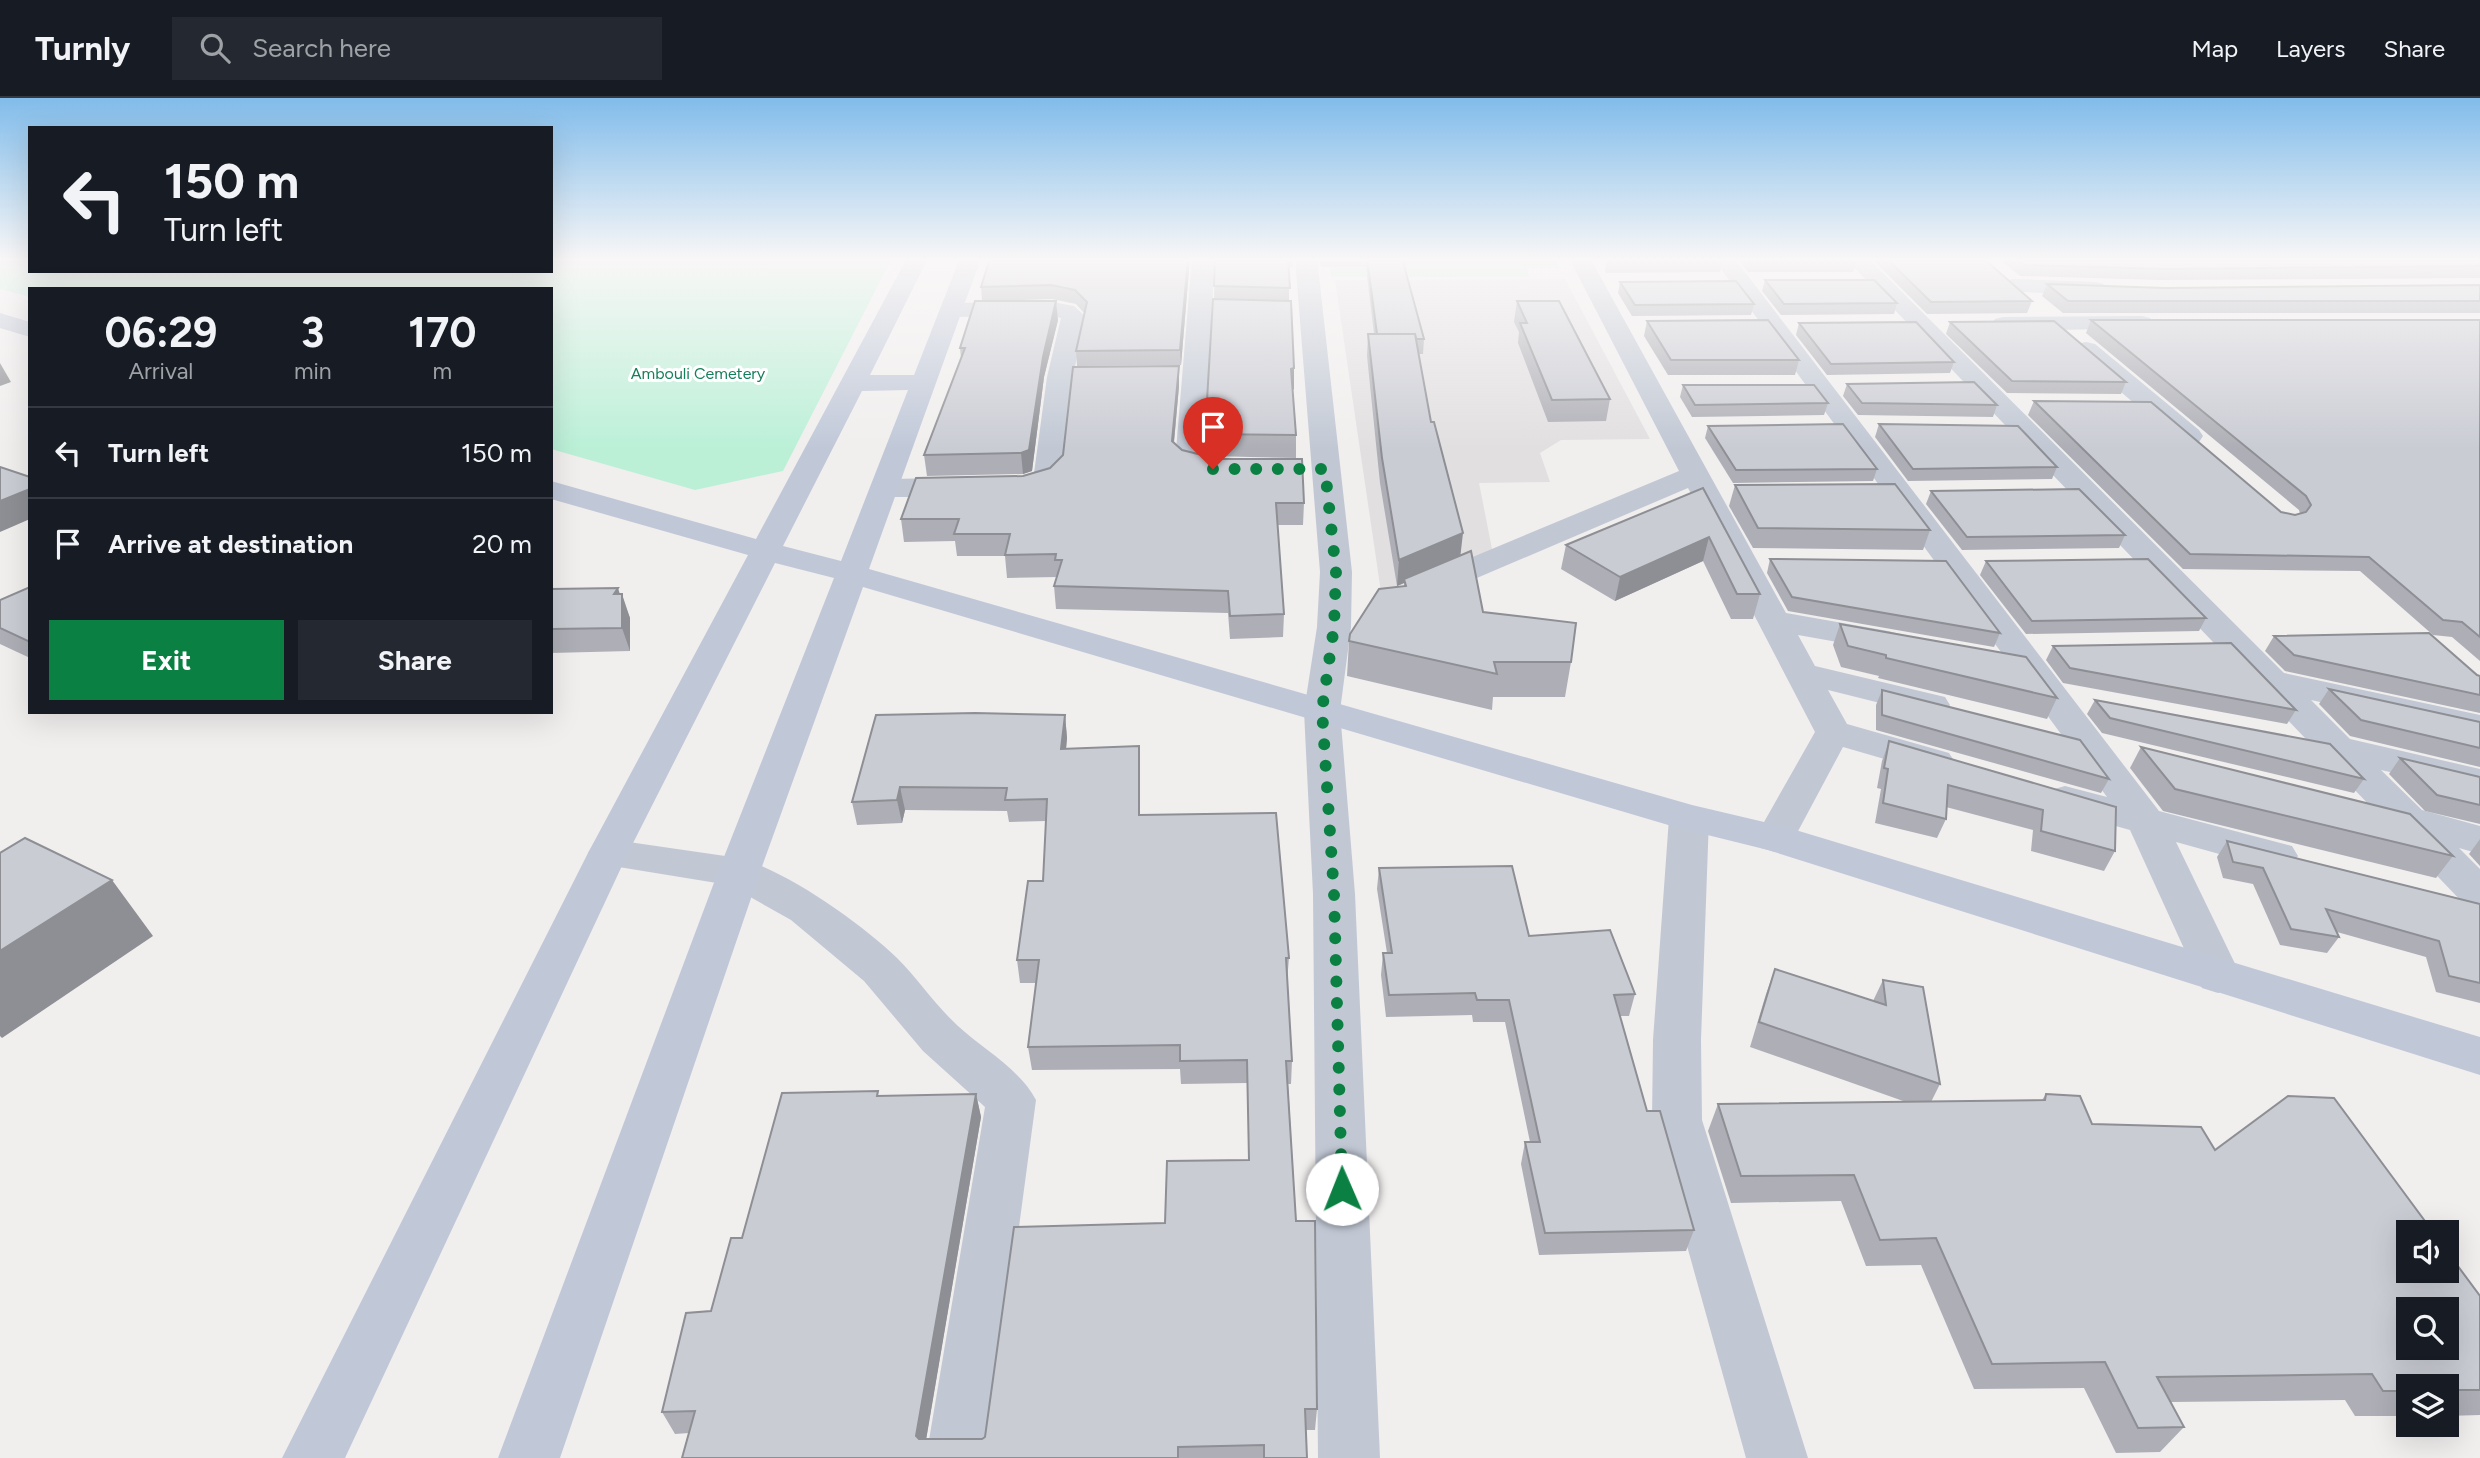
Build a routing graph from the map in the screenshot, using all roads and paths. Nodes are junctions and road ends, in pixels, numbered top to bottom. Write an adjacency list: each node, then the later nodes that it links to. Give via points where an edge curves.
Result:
1 (4, 321): 13 (main road)
2 (886, 321): 19 (main road)
3 (947, 321): 18 (main road)
4 (1072, 321): 16 (street)
5 (1200, 321): 14 (street)
6 (1300, 321): 52 (street, via 1313,469 1347,621)
7 (1624, 321): 27 (street, via 1684,428)
8 (1769, 321): 32 (street, via 1849,426)
9 (1916, 321): 23 (street)
10 (2054, 323): 11 (street); 12 (street); 22 (street)
11 (2165, 323)
12 (1987, 324)
13 (28, 329)
14 (1198, 375): 15 (street); 25 (street, via 1189,462 1199,468)
15 (1170, 376)
16 (1060, 377): 17 (street); 26 (street, via 1048,476 1040,482)
17 (1087, 377)
18 (924, 382): 19 (main road); 26 (main road)
19 (854, 383): 33 (main road)
20 (1938, 384): 23 (street)
21 (2110, 405): 22 (street)
22 (2152, 405): 24 (street)
23 (2001, 409): 28 (street)
24 (2207, 452)
25 (1250, 469)
26 (885, 488): 41 (main road)
27 (1711, 488): 34 (street); 42 (street)
28 (2083, 490): 30 (street); 35 (street)
29 (553, 491): 33 (main road)
30 (2044, 491)
31 (1940, 493): 32 (street)
32 (1886, 494): 40 (street)
33 (765, 552): 41 (main road); 70 (main road)
34 (1741, 560): 36 (street); 43 (street)
35 (2152, 560): 37 (street); 45 (street)
36 (1780, 561)
37 (2112, 561)
38 (1913, 562): 40 (street)
39 (1992, 562): 40 (street)
40 (1952, 563): 48 (street)
41 (850, 573): 52 (main road); 72 (main road)
42 (1398, 600)
43 (1773, 621): 47 (street); 49 (street)
44 (2193, 644): 45 (street)
45 (2234, 644): 50 (street)
46 (2057, 646): 48 (street)
47 (1925, 647)
48 (2022, 667): 51 (street); 58 (street)
49 (1801, 673): 53 (street); 56 (street)
50 (2272, 681): 54 (street); 59 (street)
51 (2104, 703)
52 (1322, 710): 65 (main road); 81 (street, via 1334,894)
53 (1970, 714)
54 (2480, 726)
55 (2035, 730): 58 (street)
56 (1833, 732): 61 (street); 68 (street)
57 (2281, 737): 59 (street)
58 (2087, 743): 60 (street); 67 (street)
59 (2336, 747): 62 (street); 66 (street)
60 (2141, 756)
61 (1977, 774)
62 (2480, 781)
63 (2029, 789): 67 (street)
64 (2340, 804): 66 (street)
65 (1689, 817): 68 (main road); 82 (street, via 1677,1119)
66 (2407, 820): 69 (street); 74 (street)
67 (2147, 823): 71 (street); 76 (street)
68 (1775, 838): 76 (main road)
69 (2480, 840)
70 (608, 853): 72 (street); 78 (main road)
71 (2307, 863)
72 (738, 873): 79 (main road); 80 (street, via 806,909 880,969 940,1038 1011,1100)
73 (2427, 894): 75 (street)
74 (2480, 894)
75 (2480, 907)
76 (2218, 976): 77 (main road)
77 (2480, 1056)
78 (313, 1458)
79 (529, 1458)
80 (957, 1458)
81 (1349, 1458)
82 (1777, 1458)

